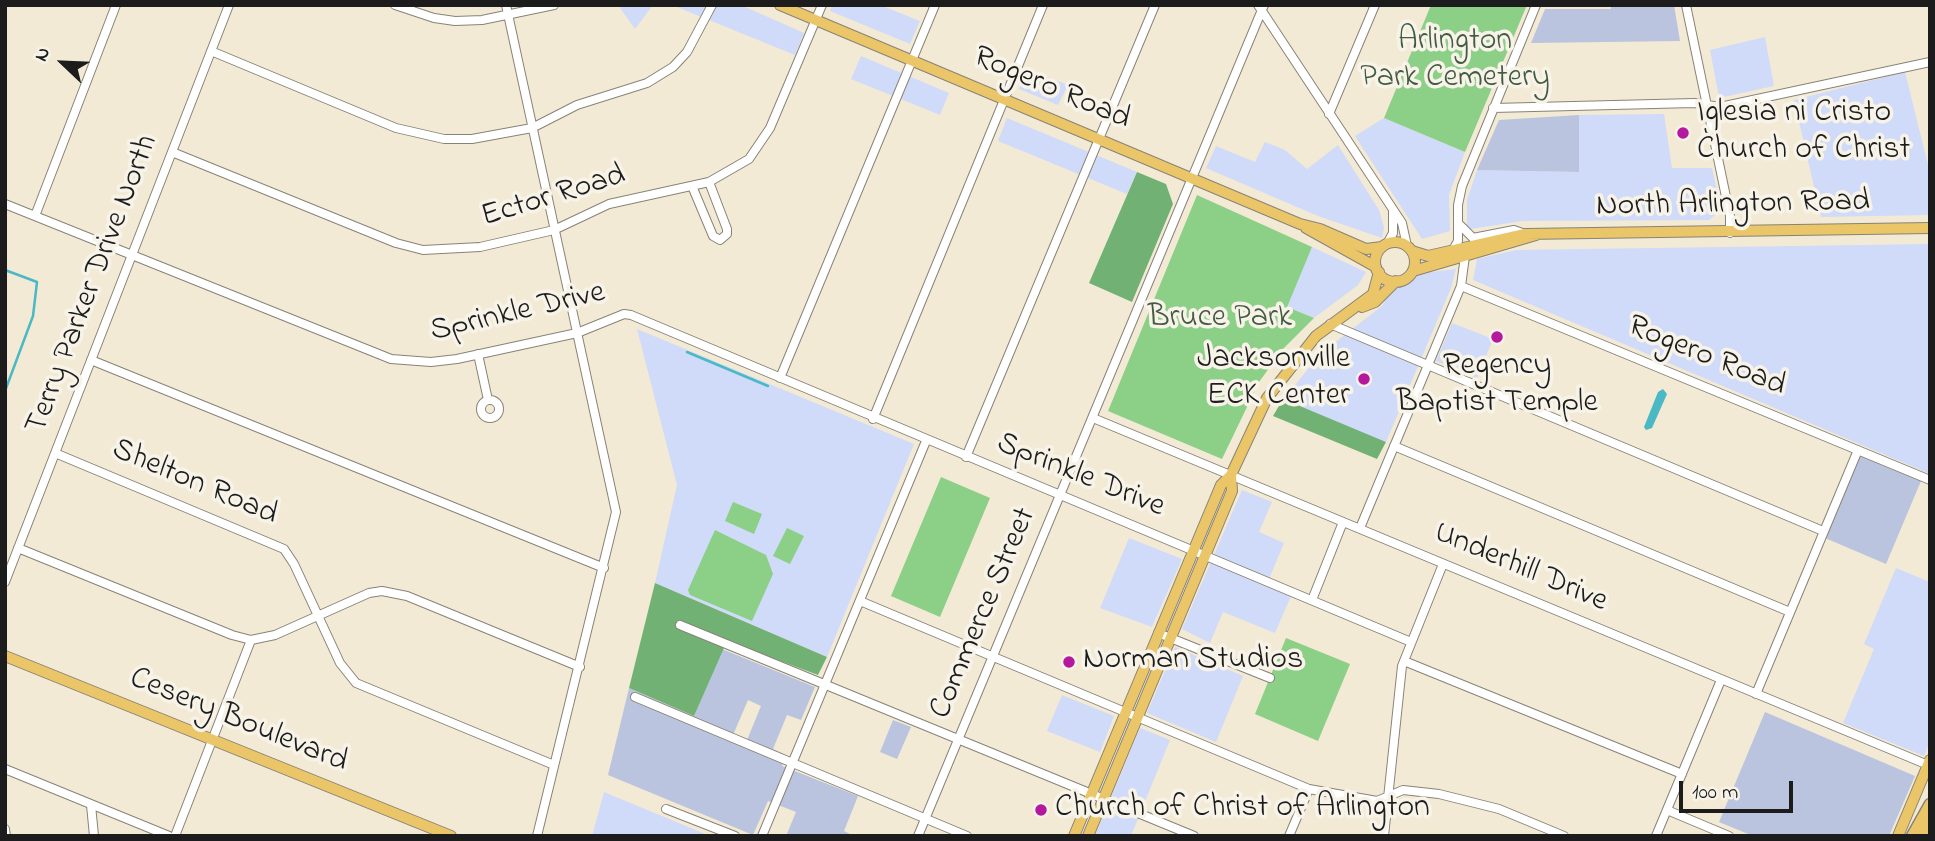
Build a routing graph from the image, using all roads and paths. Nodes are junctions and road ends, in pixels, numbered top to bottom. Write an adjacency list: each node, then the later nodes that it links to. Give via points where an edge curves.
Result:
1 (117, 5): 33 (street)
2 (229, 5): 18 (street, Terry Parker Drive North)
3 (395, 5): 16 (street, via 456,21)
4 (506, 5): 16 (street)
5 (554, 5): 16 (street)
6 (712, 5): 25 (street, via 690,48 673,66 639,87 577,104)
7 (780, 5): 17 (main road, Rogero Road)
8 (822, 5): 17 (street, Ector Road)
9 (935, 5): 19 (street)
10 (1043, 5): 21 (street)
11 (1155, 5): 26 (street)
12 (1375, 5): 24 (street)
13 (1536, 5): 23 (street)
14 (1686, 5): 22 (street)
15 (1262, 7): 24 (street); 28 (street, Commerce Street)
16 (508, 15): 25 (street)
17 (816, 20): 19 (main road, Rogero Road); 29 (street, Ector Road, via 760,145 736,169)
18 (211, 51): 25 (street, via 419,134 472,139); 27 (street, Terry Parker Drive North)
19 (912, 60): 21 (main road, Rogero Road); 56 (street)
20 (1930, 62): 22 (street, via 1720,107)
21 (1006, 100): 26 (main road, Rogero Road); 59 (street)
22 (1707, 105): 23 (street); 38 (street)
23 (1493, 108): 35 (street, via 1462,186)
24 (1329, 114): 32 (street)
25 (532, 128): 37 (street)
26 (1099, 139): 28 (main road, Rogero Road); 64 (street)
27 (172, 152): 37 (street, Ector Road, via 423,250 480,247); 45 (street, Terry Parker Drive North)
28 (1193, 178): 34 (main road, Rogero Road); 58 (street, Commerce Street)
29 (709, 183): 30 (street, Ector Road); 30 (street, via 727,229 720,240 713,236)
30 (692, 186): 37 (street, Ector Road, via 609,204)
31 (5, 204): 33 (street, Sprinkle Drive)
32 (1393, 211): 41 (street, via 1393,233); 42 (street)
33 (35, 216): 45 (street, Sprinkle Drive)
34 (1300, 224): 41 (main road, Rogero Road, via 1366,249); 46 (main road, Rogero Road)
35 (1460, 225): 39 (street, via 1473,238 1514,230); 43 (street)
36 (1930, 228): 38 (main road, North Arlington Road)
37 (554, 230): 52 (street)
38 (1730, 233): 40 (main road, North Arlington Road)
39 (1525, 234): 40 (main road, North Arlington Road); 43 (main road, North Arlington Road)
40 (1536, 235): 44 (main road, North Arlington Road)
41 (1385, 245): 42 (main road, via 1395,242); 46 (main road, via 1376,258)
42 (1410, 249): 43 (main road, North Arlington Road, via 1428,256); 47 (main road)
43 (1453, 250)
44 (1465, 256): 47 (main road, North Arlington Road); 49 (street)
45 (131, 257): 53 (street, Sprinkle Drive, via 391,359 431,362); 54 (street, Terry Parker Drive North)
46 (1378, 270): 48 (main road, via 1384,278); 50 (main road, via 1373,293)
47 (1413, 271): 48 (main road)
48 (1396, 281): 50 (main road, via 1375,302)
49 (1461, 286): 55 (street); 62 (street, Rogero Road)
50 (1355, 307): 51 (main road)
51 (1330, 324): 55 (street); 65 (main road, via 1300,352 1267,398)
52 (577, 333): 53 (street, Sprinkle Drive); 56 (street, Sprinkle Drive, via 631,315); 75 (street, via 616,512)
53 (478, 354): 57 (street)
54 (91, 360): 63 (street, Terry Parker Drive North); 75 (street)
55 (1427, 366): 61 (street); 70 (street)
56 (780, 378): 59 (street, Sprinkle Drive)
57 (488, 400)
58 (1093, 418): 65 (street, Underhill Drive); 67 (street, Commerce Street)
59 (873, 419): 60 (street, Sprinkle Drive)
60 (926, 441): 64 (street, Sprinkle Drive); 78 (street)
61 (1394, 446): 69 (street); 79 (street)
62 (1858, 450): 66 (street, Rogero Road); 70 (street)
63 (55, 453): 71 (street, Terry Parker Drive North); 80 (street, Shelton Road, via 284,549)
64 (967, 457): 67 (street, Sprinkle Drive)
65 (1231, 475): 68 (street, Underhill Drive); 72 (main road, via 1221,485); 73 (main road, via 1232,491)
66 (1930, 480)
67 (1060, 495): 72 (street, Sprinkle Drive); 87 (street, Commerce Street)
68 (1343, 522): 69 (street, Underhill Drive); 77 (street)
69 (1360, 528): 74 (street, Underhill Drive)
70 (1823, 531): 79 (street)
71 (19, 548): 76 (street, Terry Parker Drive North); 84 (street)
72 (1193, 550): 73 (street, Sprinkle Drive); 82 (main road)
73 (1205, 554): 77 (street, Sprinkle Drive); 83 (main road)
74 (1443, 564): 85 (street); 91 (street, Underhill Drive)
75 (604, 568): 89 (street)
76 (5, 582)
77 (1312, 600): 85 (street, Sprinkle Drive)
78 (860, 601): 87 (street); 92 (street)
79 (1790, 612): 93 (street)
80 (318, 615): 84 (street, via 275,635); 89 (street, via 369,593 395,592); 101 (street, Shelton Road, via 340,663 356,683)
81 (680, 625): 92 (street)
82 (1158, 633): 83 (street); 95 (main road)
83 (1170, 638): 90 (street); 96 (main road)
84 (251, 640): 98 (street)
85 (1410, 642): 88 (street)
86 (5, 656): 98 (main road, Cesery Boulevard)
87 (993, 657): 95 (street); 97 (street, Commerce Street)
88 (1404, 661): 103 (street); 106 (street)
89 (580, 667): 101 (street)
90 (1270, 678)
91 (1721, 680): 93 (street, Underhill Drive); 103 (street)
92 (825, 682): 97 (street); 100 (street)
93 (1756, 694): 99 (street, Underhill Drive)
94 (635, 697): 100 (street)
95 (1125, 712): 96 (street); 105 (main road)
96 (1138, 717): 104 (street); 107 (main road)
97 (960, 738): 105 (street); 112 (street, Commerce Street)
98 (213, 740): 118 (street); 119 (main road, Cesery Boulevard)
99 (1929, 762): 133 (main road)
100 (792, 763): 112 (street); 122 (street)
101 (554, 765): 120 (street)
102 (5, 769): 109 (street)
103 (1682, 774): 111 (street)
104 (1309, 789): 106 (street, via 1377,801); 128 (street)
105 (1091, 794): 107 (street); 125 (main road)
106 (1389, 796): 129 (street); 130 (street, via 1403,790 1473,800)
107 (1103, 799): 126 (main road); 127 (street)
108 (1930, 804): 134 (highway)
109 (91, 805): 115 (street); 117 (street)
110 (666, 809): 121 (street)
111 (1667, 810): 131 (street); 132 (street)
112 (926, 819): 123 (street, Commerce Street); 124 (street)
113 (1930, 820): 135 (highway)
114 (5, 829): 116 (street)
115 (159, 834): 118 (street)
116 (6, 836)
117 (94, 836)
118 (172, 836)
119 (451, 836)
120 (537, 836)
121 (735, 836)
122 (762, 836)
123 (918, 836)
124 (967, 836)
125 (1074, 836)
126 (1088, 836)
127 (1194, 836)
128 (1289, 836)
129 (1384, 836)
130 (1564, 836)
131 (1656, 836)
132 (1729, 836)
133 (1898, 836)
134 (1912, 836)
135 (1923, 836)

